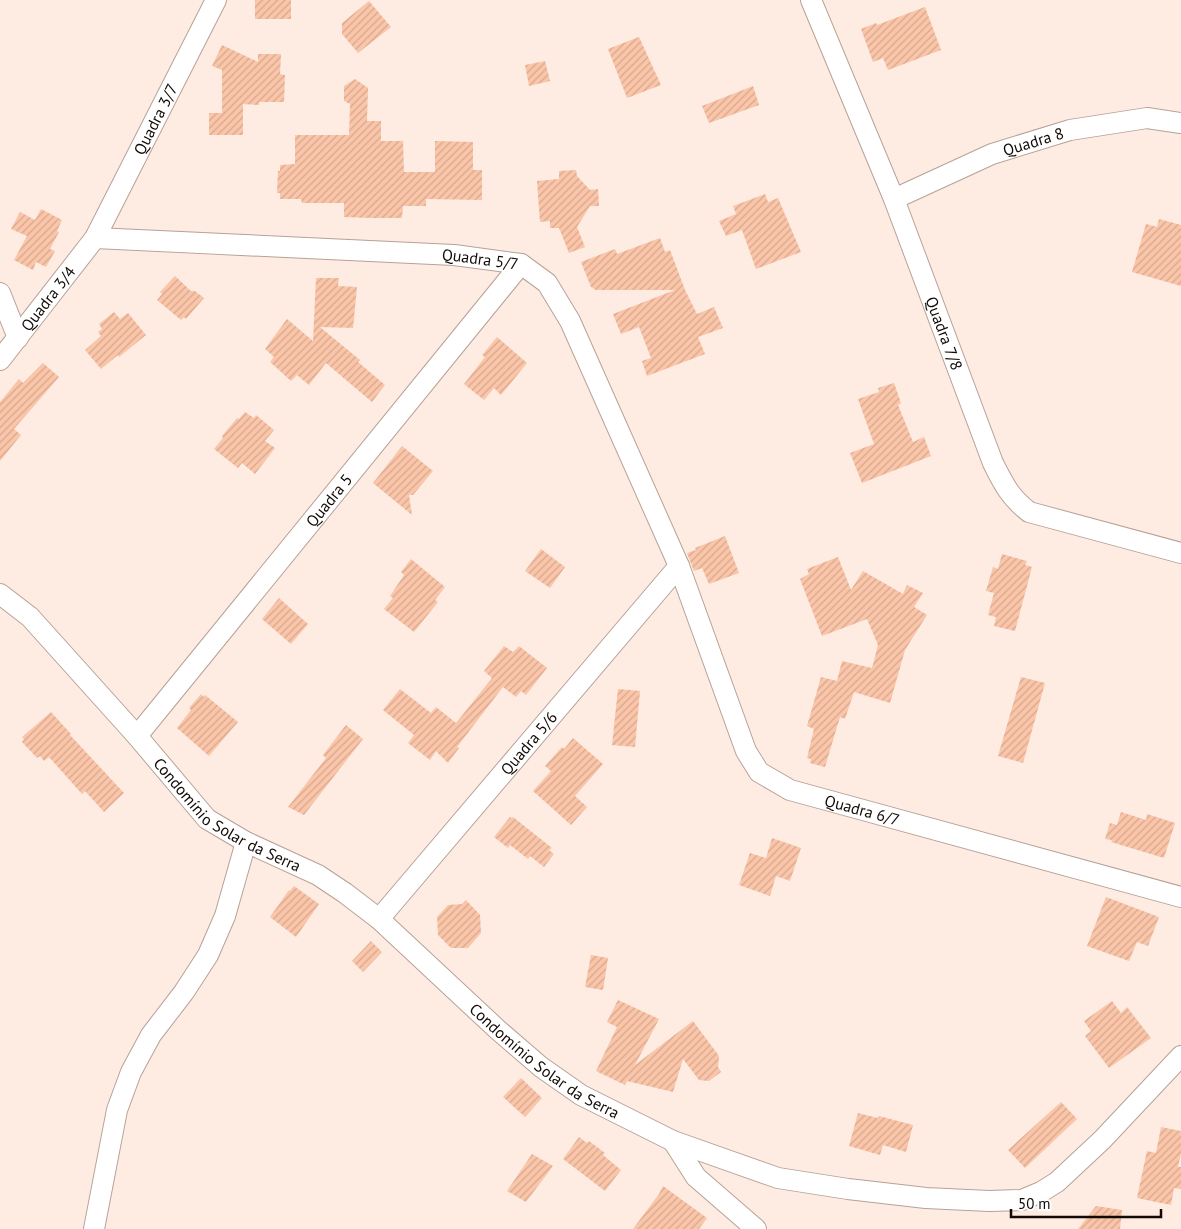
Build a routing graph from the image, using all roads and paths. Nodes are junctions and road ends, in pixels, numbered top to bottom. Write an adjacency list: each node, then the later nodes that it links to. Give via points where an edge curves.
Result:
1 (216, 0): 5 (street, Quadra 3/7)
2 (811, 0): 4 (street, Quadra 7/8)
3 (1181, 123): 4 (street, Quadra 8, via 1146,118 1070,130 992,154)
4 (894, 199): 10 (street, Quadra 7/8, via 994,463 1014,500 1029,512)
5 (95, 238): 6 (street, Quadra 5/7, via 454,256); 8 (street, Quadra 3/4)
6 (521, 264): 11 (street, Quadra 5/7, via 548,283 570,321); 13 (street, Quadra 5)
7 (0, 293): 8 (street)
8 (18, 338): 9 (street, Quadra 3/4)
9 (0, 360)
10 (1181, 553)
11 (679, 566): 15 (street, Quadra 6/7, via 746,751 759,772 790,790); 16 (street, Quadra 5/6)
12 (0, 594): 13 (street, Condomínio Solar da Serra, via 30,617)
13 (137, 736): 14 (street, Condomínio Solar da Serra, via 207,819)
14 (246, 842): 16 (street, Condomínio Solar da Serra, via 318,875); 19 (street, via 225,916 208,954 151,1035 131,1072 117,1110)
15 (1181, 897)
16 (379, 919): 18 (street, Condomínio Solar da Serra, via 541,1067 581,1095)
17 (1181, 1056): 18 (street, Condomínio Solar da Serra, via 1102,1140 1057,1182 1022,1200 926,1198 778,1178)
18 (673, 1141): 20 (street, via 696,1177)
19 (94, 1229)
20 (756, 1229)

